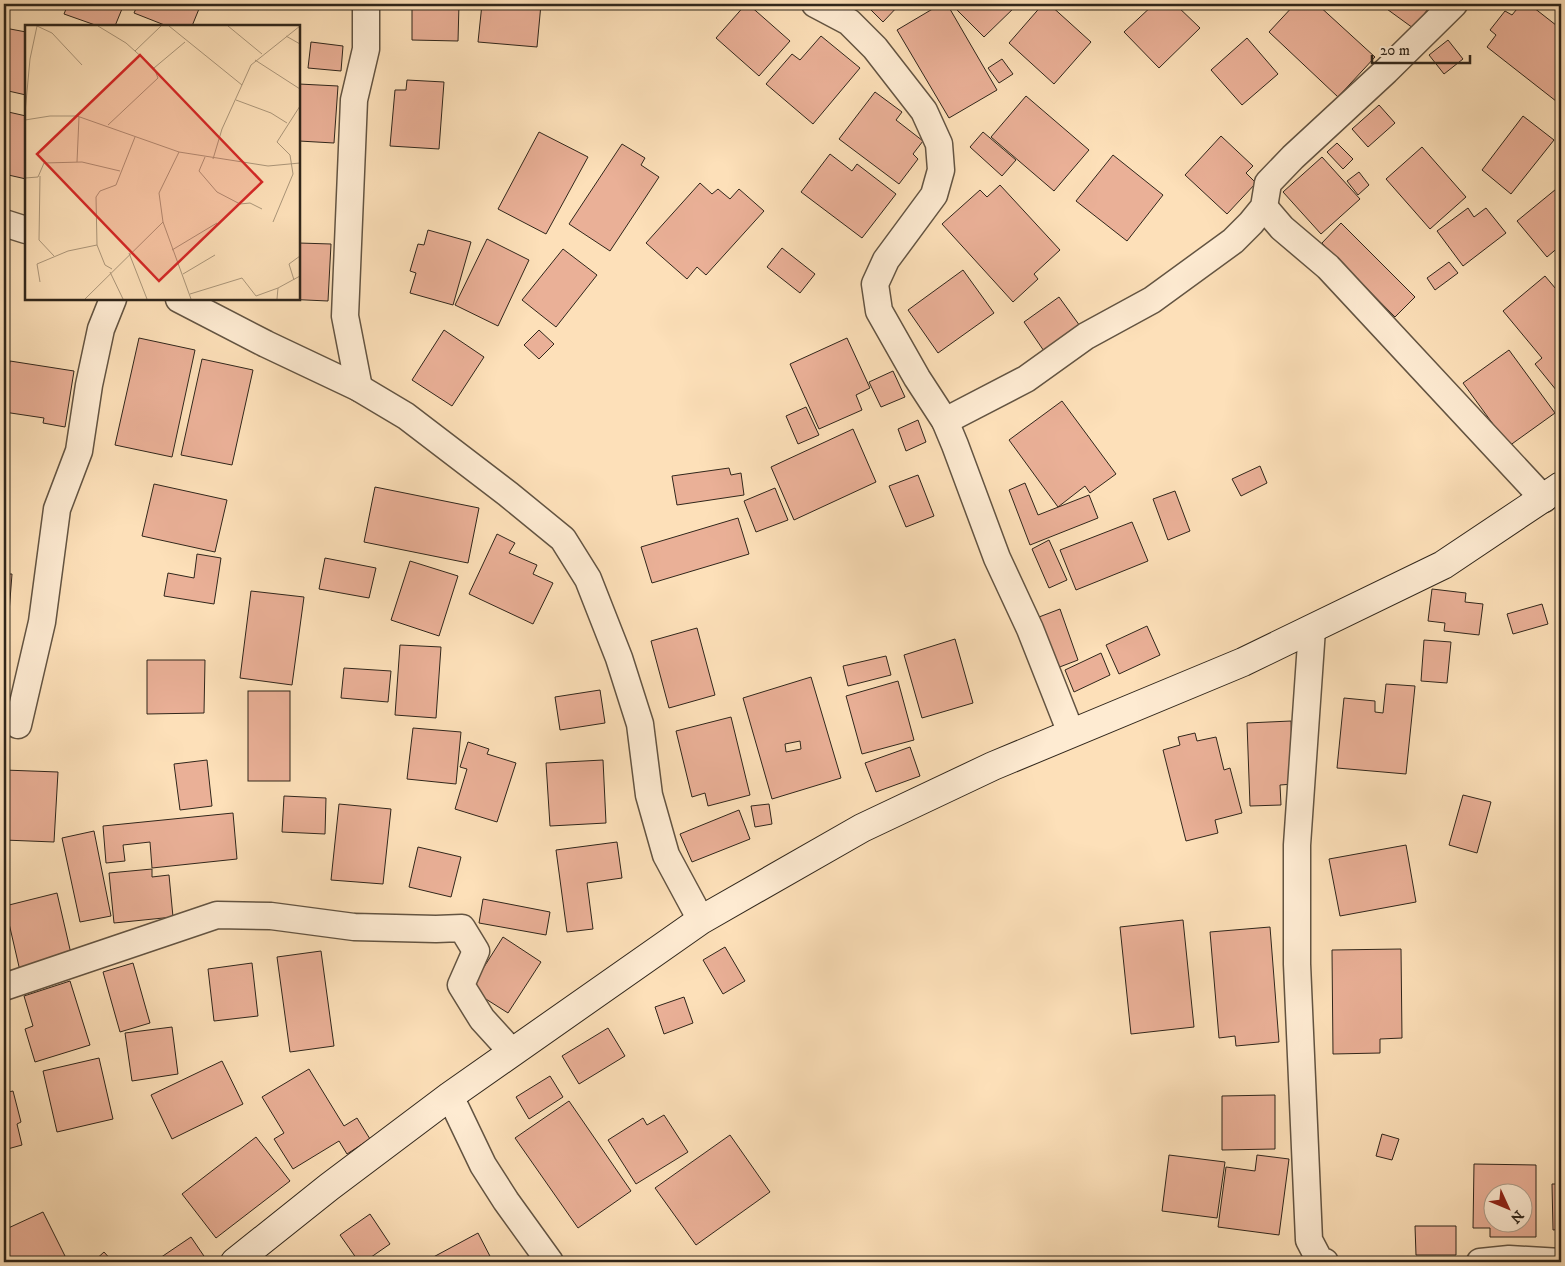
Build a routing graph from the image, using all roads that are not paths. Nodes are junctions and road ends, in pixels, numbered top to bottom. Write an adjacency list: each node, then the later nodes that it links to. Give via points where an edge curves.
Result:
1 (366, 4): 9 (street, via 366,49 354,100 345,316)
2 (815, 4): 10 (street, via 849,22 875,48 924,111 940,144 941,170 934,195 886,260 875,284 878,311)
3 (1454, 4): 4 (street, via 1268,183)
4 (1264, 207): 10 (street, via 1233,241 1152,300 1086,336 1026,379); 11 (street, via 1282,228 1328,266)
5 (4, 223): 6 (street)
6 (25, 230)
7 (113, 300): 13 (street, via 101,329 79,451 57,509 42,622)
8 (181, 300): 9 (street)
9 (359, 388): 15 (street, via 406,416 563,539 588,579 619,658 640,724 648,794 666,855)
10 (945, 422): 14 (street)
11 (1552, 493): 12 (street, via 1443,565)
12 (1312, 628): 14 (street, via 1243,662); 21 (street, via 1297,845 1297,964 1309,1240 1320,1261)
13 (18, 725)
14 (1071, 734): 15 (street, via 992,766 862,828)
15 (701, 920): 17 (street)
16 (4, 987): 17 (street, via 217,915 271,916 354,927 462,928 476,951 462,985 482,1019)
17 (512, 1052): 18 (street)
18 (450, 1096): 19 (street); 20 (street, via 483,1165)
19 (235, 1262)
20 (550, 1262)
21 (1325, 1262)
22 (1480, 1262): 23 (street, via 1509,1259)
23 (1561, 1262)

